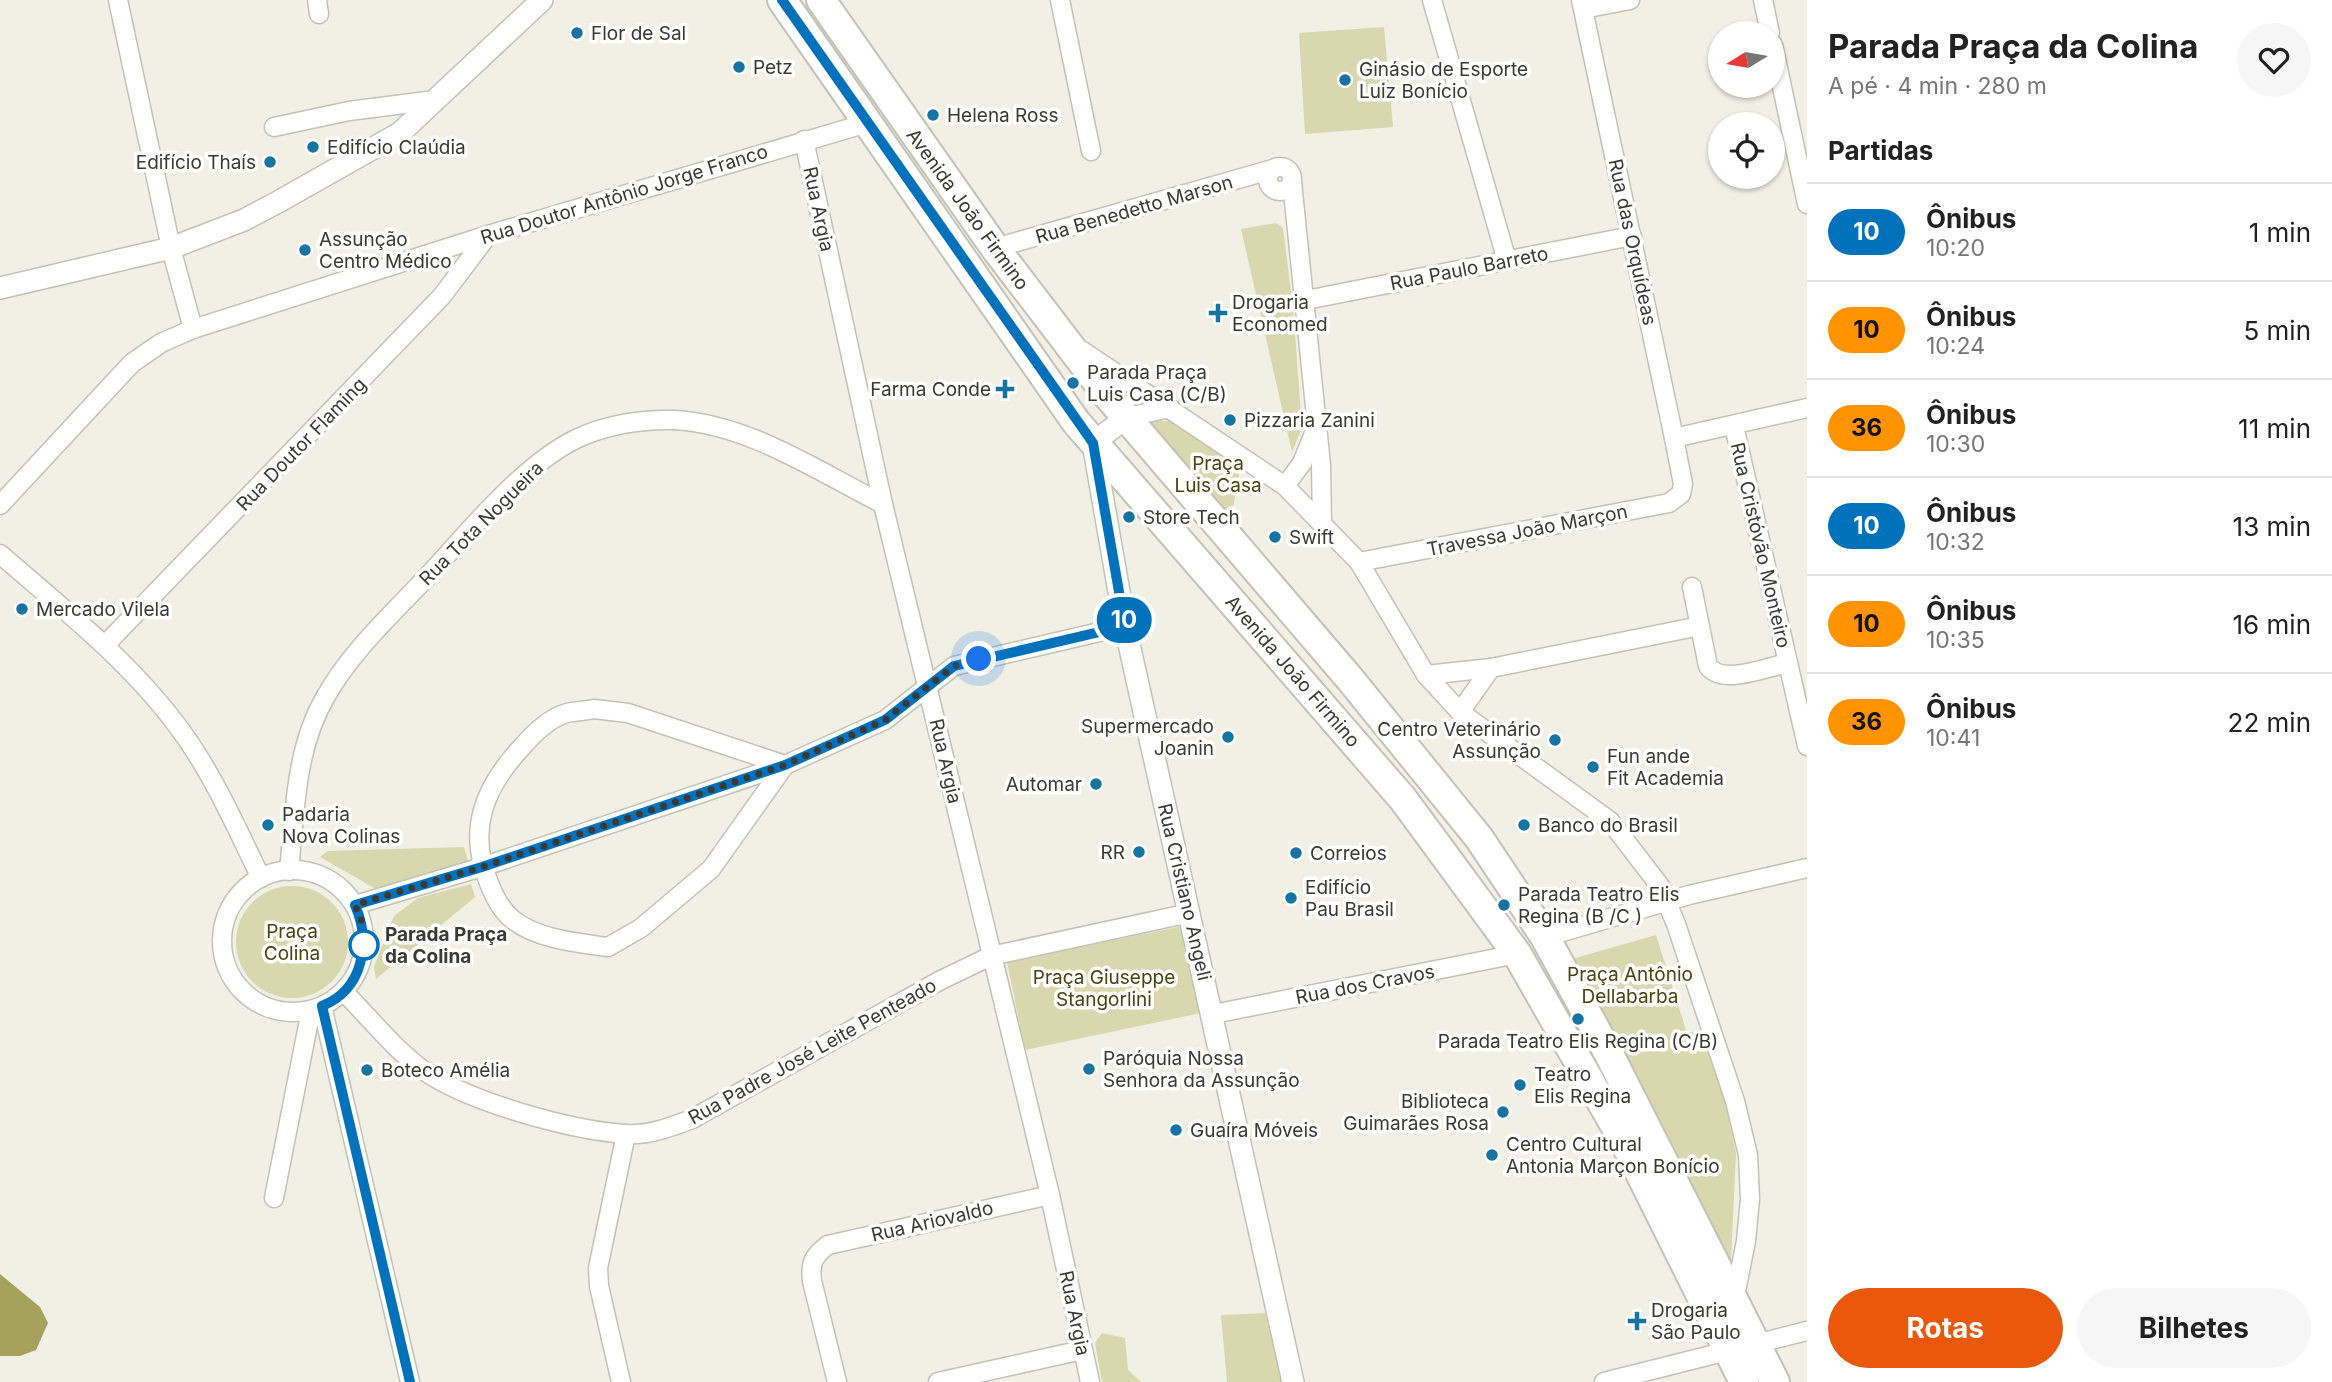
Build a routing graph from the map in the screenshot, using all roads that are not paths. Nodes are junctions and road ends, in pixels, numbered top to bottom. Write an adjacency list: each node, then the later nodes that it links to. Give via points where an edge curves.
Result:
1 (118, 0): 20 (street)
2 (542, 0): 12 (street)
3 (782, 0): 13 (main road, Avenida João Firmino)
4 (821, 0): 21 (main road, Avenida João Firmino)
5 (1060, 0): 16 (street)
6 (1432, 0): 22 (street)
7 (1630, 0): 9 (street)
8 (1763, 0): 10 (street)
9 (1582, 5): 19 (street, Rua das Orquídeas)
10 (1767, 21)
11 (1784, 98): 17 (street)
12 (436, 100): 14 (street); 20 (street, via 400,133 330,174 244,220)
13 (867, 123): 15 (street, Rua Doutor Antônio Jorge Franco); 33 (main road, Avenida João Firmino)
14 (274, 127)
15 (804, 140): 18 (street, Rua Doutor Antônio Jorge Franco); 36 (street, Rua Argia)
16 (1091, 151)
17 (1807, 204)
18 (488, 235): 25 (street, Rua Doutor Antônio Jorge Franco); 44 (street, Rua Doutor Flaming, via 442,296)
19 (1632, 236): 22 (street, Rua Paulo Barreto); 32 (street, Rua das Orquídeas)
20 (171, 248): 23 (street); 25 (street)
21 (995, 248): 24 (street, Rua Benedetto Marson, via 1281,167 1289,170 1292,182); 26 (main road, Avenida João Firmino)
22 (1507, 261): 24 (street, Rua Paulo Barreto)
23 (0, 288)
24 (1306, 300): 30 (street)
25 (193, 329): 37 (street, Rua Doutor Antônio Jorge Franco, via 132,363)
26 (1064, 339): 27 (street); 29 (main road, Avenida João Firmino)
27 (1170, 408): 29 (street); 35 (street)
28 (1807, 408): 31 (street)
29 (1127, 417): 33 (street); 59 (main road, Avenida João Firmino, via 1442,790)
30 (1317, 426): 35 (street, via 1303,463); 38 (street)
31 (1734, 426): 32 (street); 45 (street, Rua Cristóvão Monteiro)
32 (1675, 438): 34 (street, Rua das Orquídeas)
33 (1093, 443): 42 (street, Rua Cristiano Angeli); 60 (main road, Avenida João Firmino, via 1395,789)
34 (1683, 484): 40 (street, Travessa João Marçon, via 1681,494 1669,503)
35 (1285, 486): 38 (street)
36 (883, 504): 48 (street, Rua Argia); 54 (street, Rua Tota Nogueira, via 742,433 698,422 648,421 609,427 542,459 378,629 326,695 299,772)
37 (0, 505)
38 (1322, 522): 40 (street)
39 (0, 554): 44 (street)
40 (1359, 562): 47 (street)
41 (1692, 587): 43 (street)
42 (1125, 626): 48 (street, via 954,666); 58 (street, Rua Cristiano Angeli)
43 (1700, 626): 45 (street, via 1707,666 1717,675); 46 (street)
44 (105, 645): 55 (street, via 176,723 211,775)
45 (1788, 663): 50 (street, Rua Cristóvão Monteiro)
46 (1491, 668): 47 (street); 49 (street)
47 (1426, 675): 49 (street)
48 (928, 685): 51 (street, via 885,720); 61 (street, Rua Argia)
49 (1460, 712): 56 (street, via 1610,821)
50 (1807, 746)
51 (785, 765): 52 (street); 52 (street, via 628,713 594,709 566,713 546,723 527,741 490,790 479,828); 52 (street, via 710,869 641,928 608,947 538,932 511,918 494,897)
52 (482, 867): 57 (street)
53 (1807, 869): 56 (street)
54 (289, 871): 55 (street); 57 (street, via 316,873)
55 (261, 878): 63 (street, via 246,888 226,920 222,938 231,975 242,990 265,1006 293,1012)
56 (1667, 902): 59 (street); 68 (street, via 1735,1101 1748,1155 1751,1199)
57 (355, 905): 62 (street, via 362,922 362,959)
58 (1190, 913): 61 (street, Rua Padre José Leite Penteado); 64 (street, Rua Cristiano Angeli)
59 (1545, 937): 68 (main road, Avenida João Firmino)
60 (1517, 954): 64 (street, Rua dos Cravos); 72 (main road, Avenida João Firmino, via 1625,1143)
61 (991, 956): 65 (street, Rua Padre José Leite Penteado, via 692,1119 657,1131); 66 (street, Rua Argia)
62 (344, 992): 63 (street); 65 (street, Rua Padre José Leite Penteado, via 421,1069 452,1087 541,1117)
63 (316, 1008): 67 (street); 73 (street)
64 (1213, 1014): 78 (street, Rua Cristiano Angeli)
65 (626, 1134): 74 (street, via 598,1268)
66 (1050, 1195): 71 (street, Rua Argia); 75 (street, Rua Ariovaldo, via 828,1245 816,1254 810,1265 812,1281)
67 (274, 1198)
68 (1734, 1301): 70 (main road, Avenida João Firmino)
69 (1807, 1331): 70 (street)
70 (1757, 1344): 72 (street); 81 (main road, Avenida João Firmino)
71 (1082, 1350): 76 (street); 77 (street, Rua Argia)
72 (1728, 1351): 79 (street); 80 (main road, Avenida João Firmino)
73 (410, 1382)
74 (621, 1382)
75 (837, 1382)
76 (938, 1382)
77 (1090, 1382)
78 (1293, 1382)
79 (1604, 1382)
80 (1744, 1382)
81 (1775, 1382)

